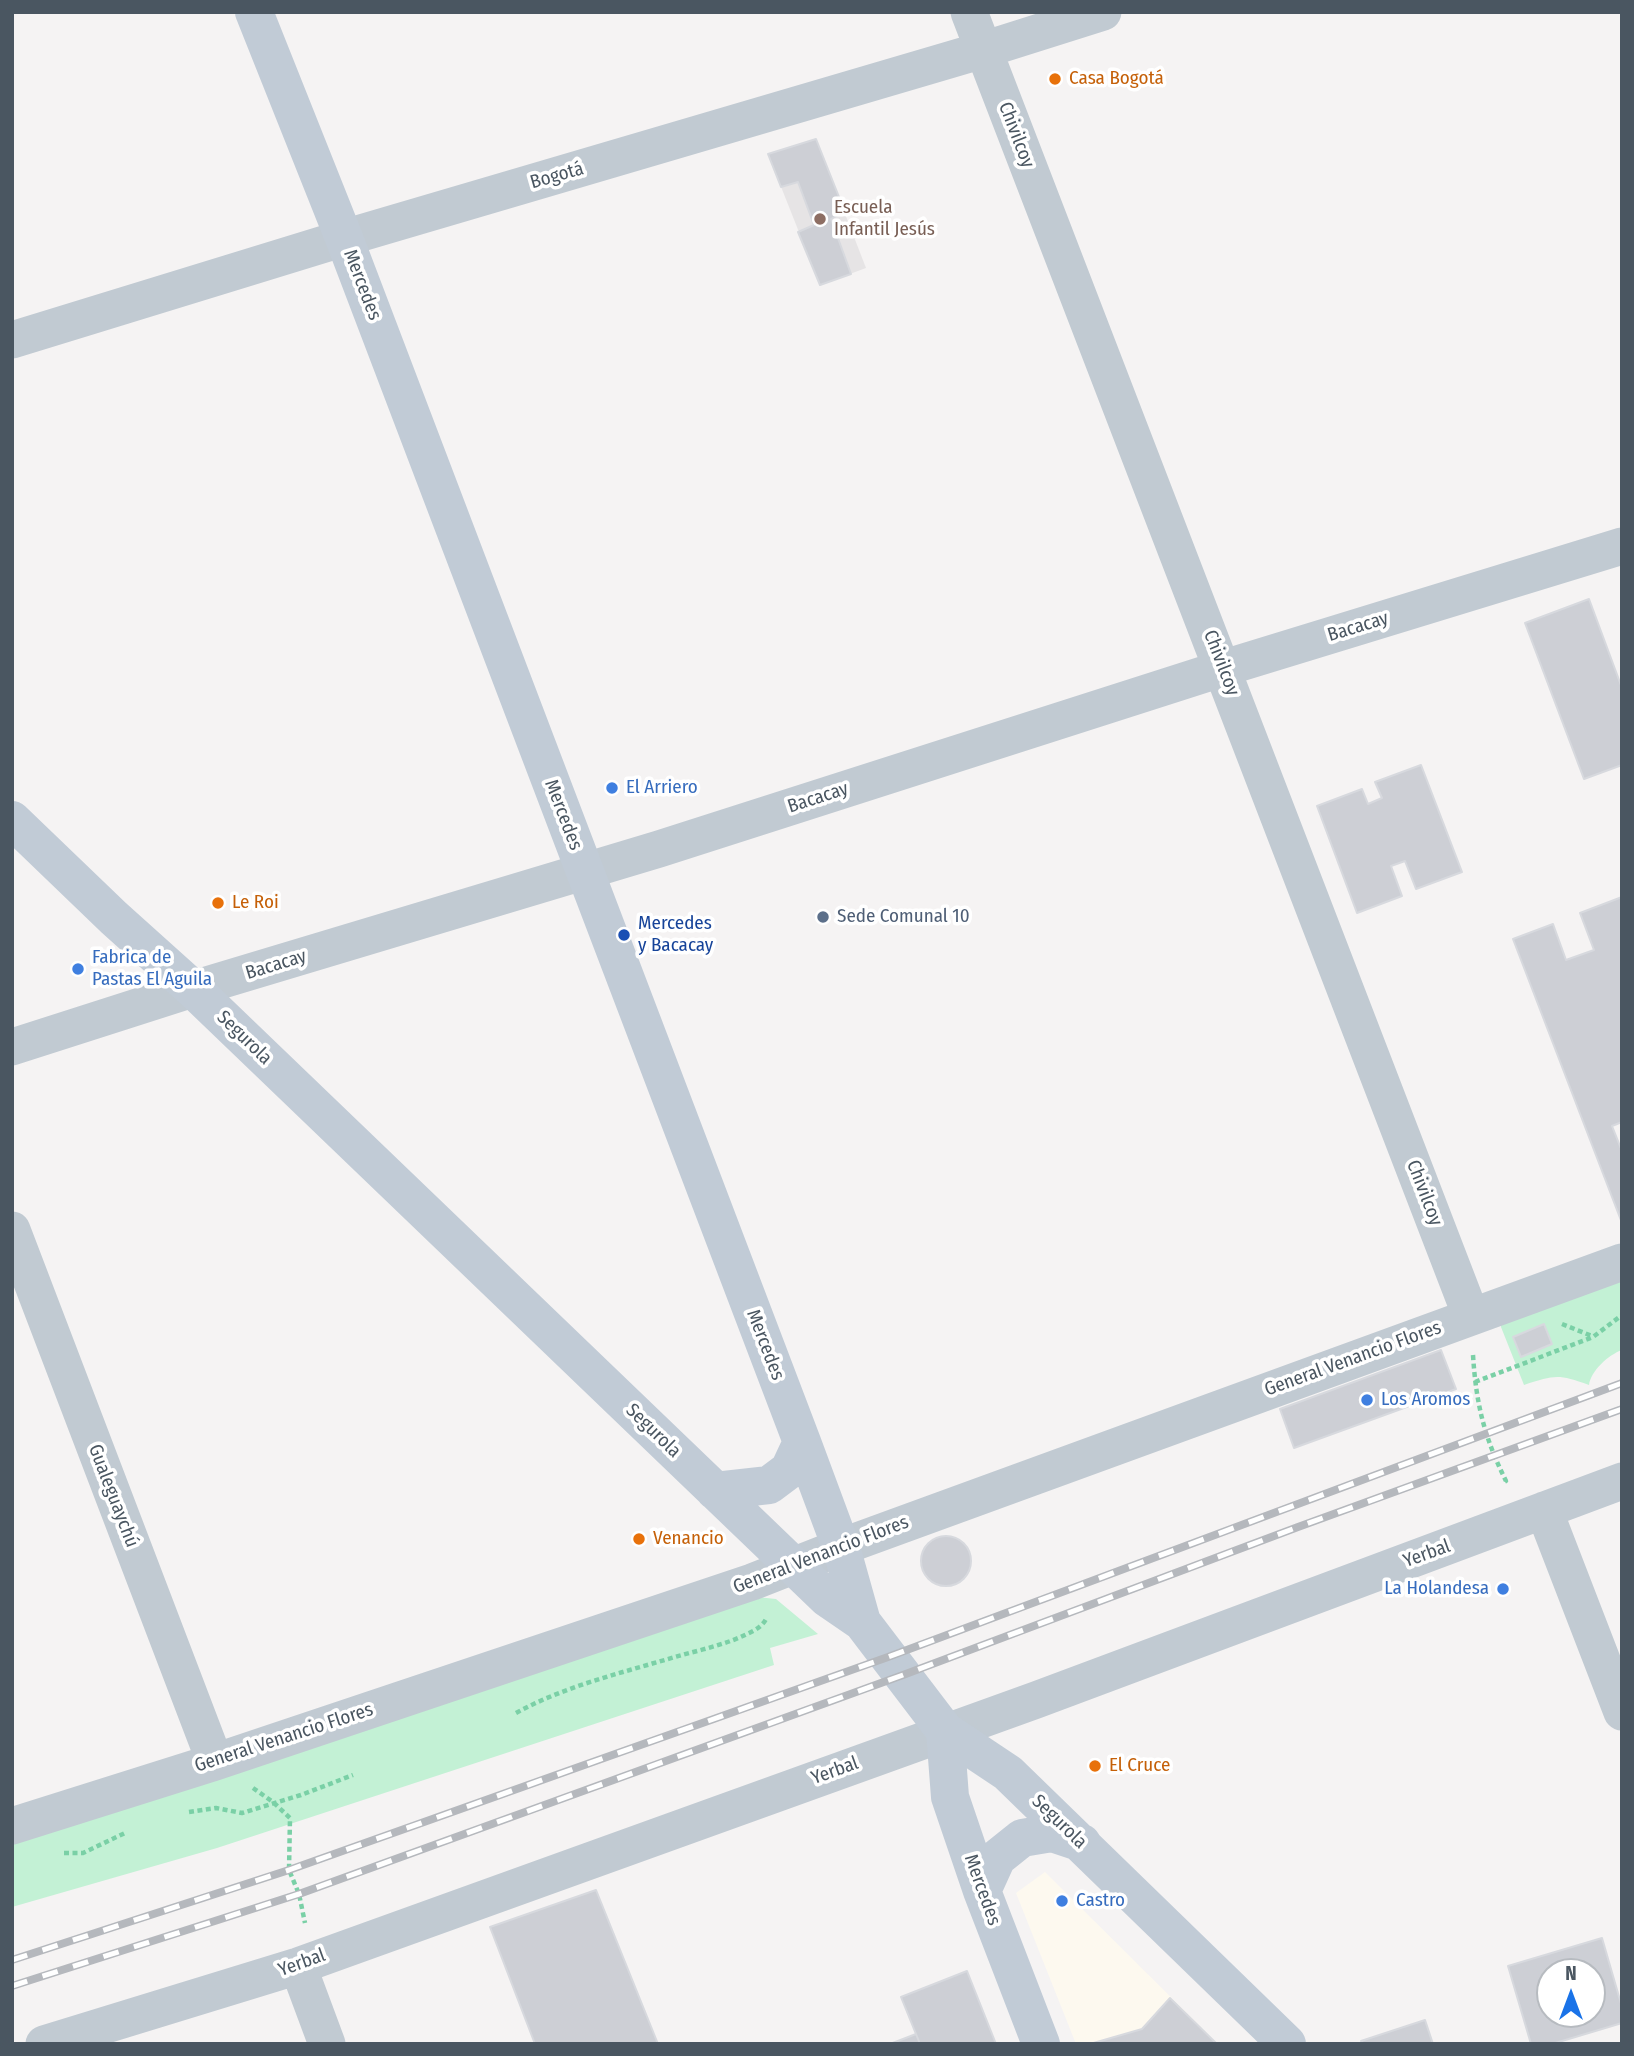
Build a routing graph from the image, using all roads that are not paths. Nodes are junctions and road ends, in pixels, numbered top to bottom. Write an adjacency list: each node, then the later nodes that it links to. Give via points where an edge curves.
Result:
1 (254, 12): 5 (street, Mercedes)
2 (969, 12): 4 (street, Chivilcoy)
3 (1103, 12): 4 (street, Bogotá)
4 (983, 50): 5 (street, Bogotá); 8 (street, Chivilcoy)
5 (344, 239): 6 (street, Bogotá); 10 (street, Mercedes)
6 (12, 340)
7 (1622, 546): 8 (street, Bacacay)
8 (1224, 668): 10 (street, Bacacay); 15 (street, Chivilcoy)
9 (12, 820): 11 (street, Segurola)
10 (584, 871): 11 (street, Bacacay); 16 (street, Mercedes)
11 (193, 989): 12 (street, Bacacay); 18 (street, Segurola)
12 (12, 1047)
13 (12, 1230): 25 (street, Gualeguaychú)
14 (1622, 1262): 15 (street, General Venancio Flores)
15 (1471, 1315): 20 (street, General Venancio Flores)
16 (802, 1442): 18 (street, via 789,1470 769,1485); 20 (street, Mercedes)
17 (1622, 1481): 19 (street, Yerbal)
18 (715, 1491): 21 (street, Segurola)
19 (1528, 1516): 23 (street); 24 (street, Yerbal)
20 (841, 1547): 21 (street, General Venancio Flores); 22 (street, Mercedes)
21 (794, 1565): 22 (street, Segurola, via 827,1598); 25 (street, General Venancio Flores)
22 (862, 1622): 24 (street, Segurola)
23 (1622, 1712)
24 (945, 1731): 27 (street, Segurola, via 1008,1773); 28 (street, Mercedes, via 950,1797); 29 (street, Yerbal)
25 (215, 1762): 26 (street, General Venancio Flores)
26 (12, 1826)
27 (1082, 1843): 28 (street, via 1052,1833 1022,1838 997,1858); 33 (street, Segurola)
28 (982, 1892): 32 (street, Mercedes)
29 (313, 1960): 30 (street, Yerbal); 31 (street)
30 (44, 2044)
31 (327, 2044)
32 (1041, 2044)
33 (1287, 2044)

